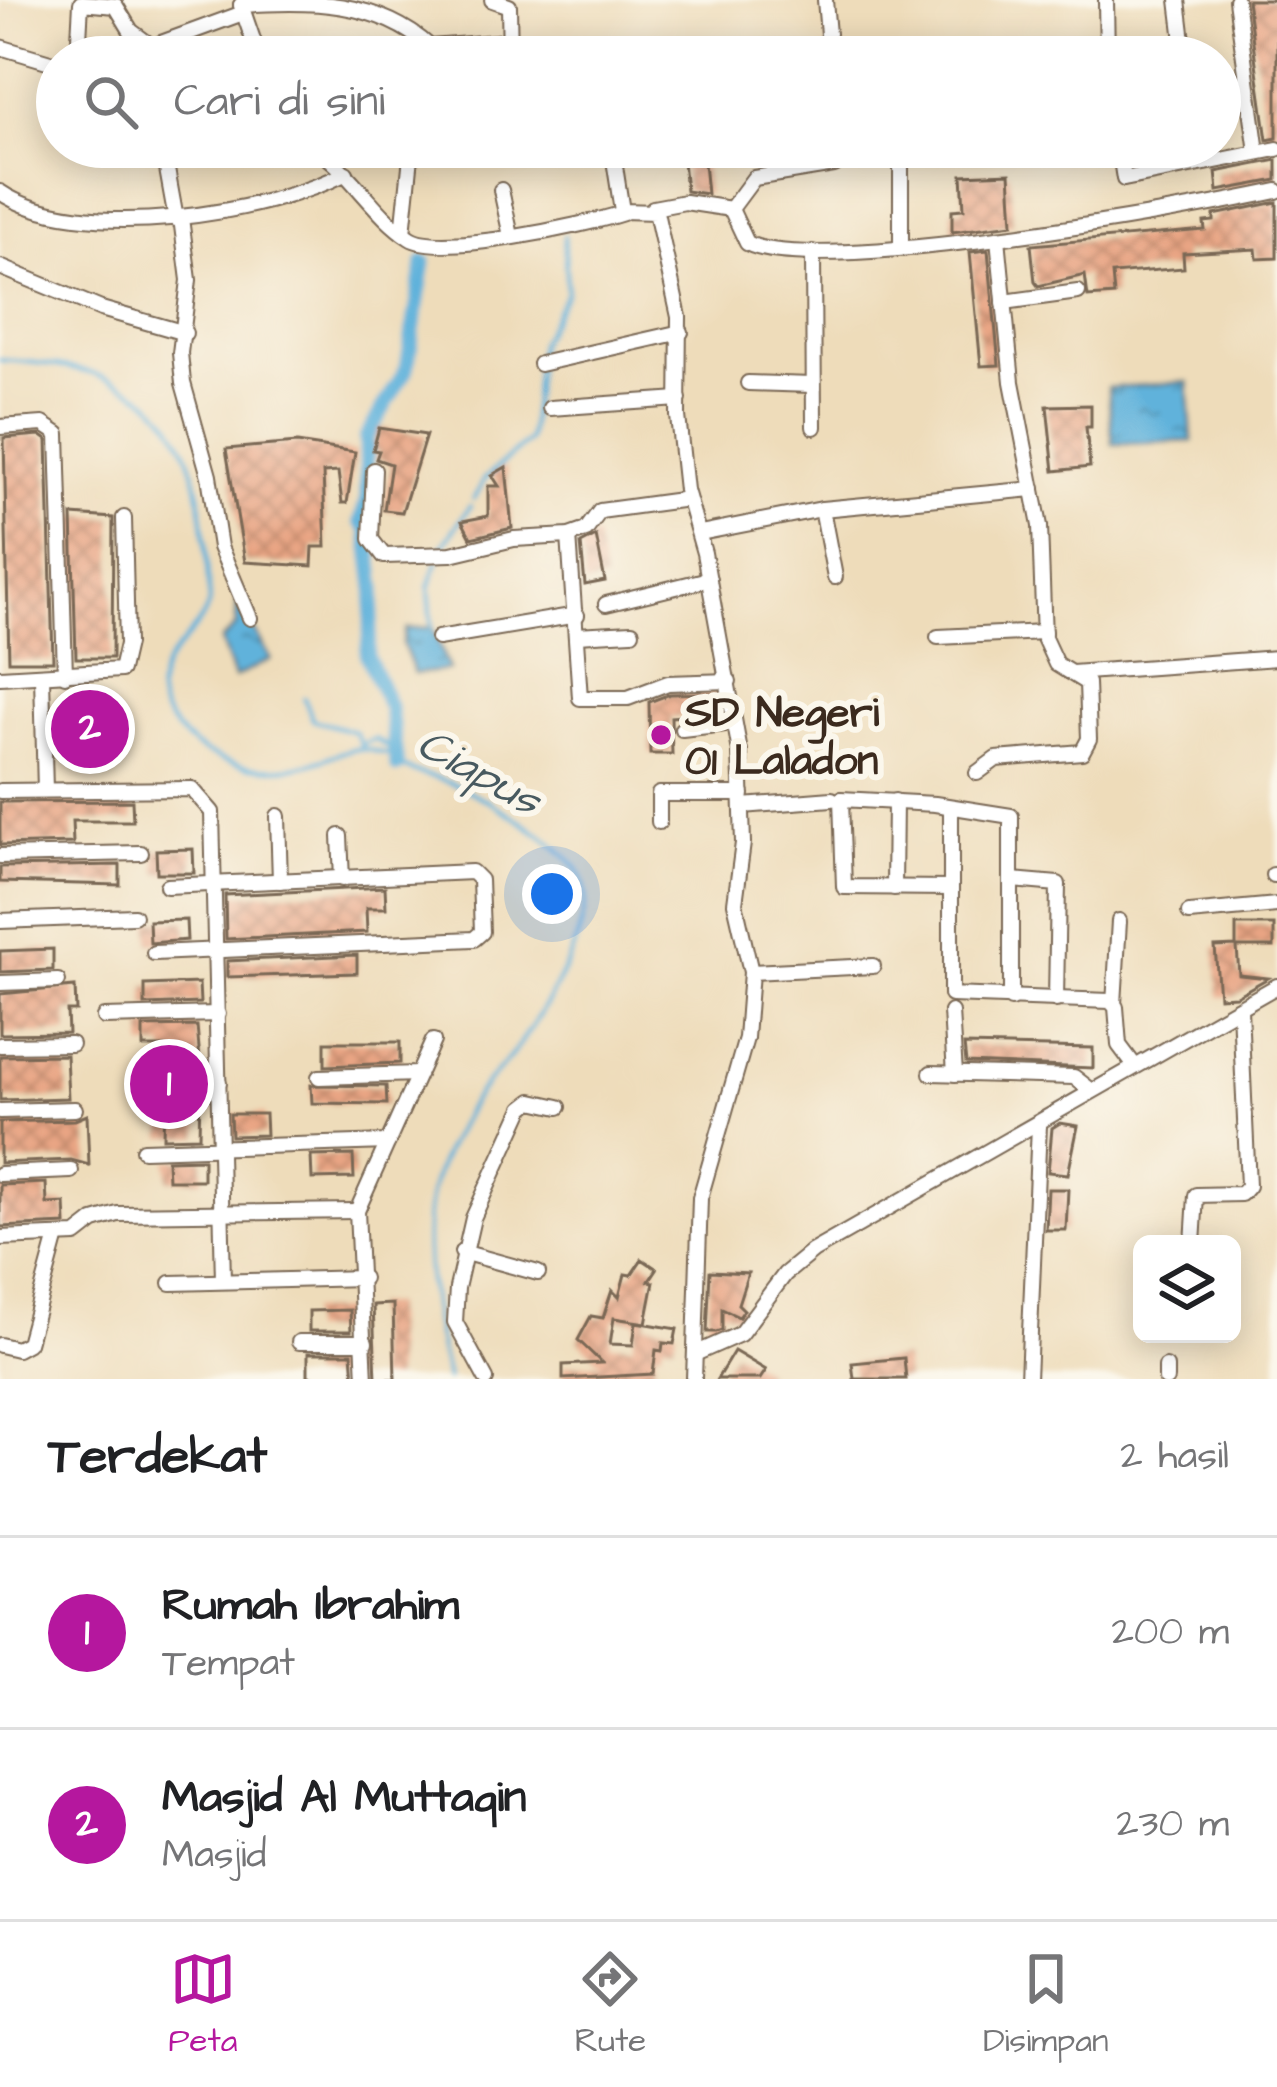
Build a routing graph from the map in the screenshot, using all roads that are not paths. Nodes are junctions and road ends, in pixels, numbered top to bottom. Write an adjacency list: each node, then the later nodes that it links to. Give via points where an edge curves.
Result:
1 (491, 0): 12 (street, via 509,6)
2 (825, 0): 13 (street)
3 (1106, 0): 14 (street)
4 (1178, 0): 15 (street)
5 (1236, 0): 17 (street)
6 (241, 6): 9 (street); 10 (street); 11 (street, via 296,1 379,12)
7 (79, 36): 8 (street, via 81,3 116,7)
8 (136, 36)
9 (185, 36)
10 (252, 36)
11 (420, 36)
12 (510, 36)
13 (828, 36)
14 (1107, 36)
15 (1182, 36)
16 (1241, 36): 21 (street)
17 (1241, 36)
18 (0, 47): 19 (street)
19 (36, 58)
20 (1277, 148): 21 (street)
21 (1257, 152): 22 (street)
22 (1241, 156)
23 (167, 168): 38 (street)
24 (341, 168): 31 (street)
25 (410, 168): 39 (street)
26 (616, 168): 37 (street)
27 (787, 168): 36 (street, via 760,175)
28 (902, 168): 42 (street)
29 (1122, 168): 30 (street, via 1124,178)
30 (1192, 168)
31 (346, 172): 38 (street, via 310,189); 39 (street)
32 (501, 190): 40 (street)
33 (1277, 190): 41 (street)
34 (0, 192): 38 (street, via 65,213)
35 (653, 208): 36 (street, via 685,202); 37 (street); 47 (street)
36 (731, 209): 43 (street, via 752,245)
37 (623, 213): 40 (street)
38 (178, 218): 48 (street, via 189,280)
39 (403, 233): 40 (street, via 422,245)
40 (511, 236)
41 (998, 238): 42 (street); 46 (street)
42 (902, 245): 43 (street)
43 (813, 252): 51 (street)
44 (0, 267): 48 (street)
45 (1078, 292): 46 (street)
46 (1004, 302): 57 (street)
47 (681, 332): 49 (street); 52 (street)
48 (185, 333): 67 (street, via 183,383 220,547)
49 (540, 364)
50 (748, 383): 51 (street)
51 (813, 385): 55 (street)
52 (679, 399): 53 (street); 58 (street)
53 (550, 408)
54 (0, 427): 75 (street, via 43,424 58,434)
55 (814, 428)
56 (374, 470): 62 (street, via 371,539 384,556)
57 (1033, 489): 59 (street); 69 (street)
58 (688, 499): 61 (street); 62 (street, via 600,511 586,530)
59 (822, 509): 61 (street); 63 (street)
60 (124, 518): 75 (street, via 124,662 116,673)
61 (700, 533): 64 (street)
62 (569, 536): 66 (street)
63 (835, 577)
64 (709, 579): 65 (street); 78 (street)
65 (606, 604)
66 (577, 615): 70 (street); 72 (street)
67 (250, 618)
68 (632, 632): 70 (street)
69 (1044, 632): 71 (street); 74 (street, via 1053,660)
70 (576, 635): 78 (street, via 578,694 585,700)
71 (938, 637)
72 (438, 638)
73 (1277, 658): 74 (street)
74 (1072, 673): 81 (street, via 1089,688 1086,748 996,758)
75 (65, 675): 77 (street)
76 (0, 676): 77 (street)
77 (42, 676): 83 (street)
78 (729, 681): 79 (street)
79 (734, 723): 80 (street); 85 (street)
80 (682, 729)
81 (977, 772)
82 (0, 790): 83 (street)
83 (45, 790): 96 (street, via 192,789 212,812)
84 (832, 799): 85 (street)
85 (743, 800): 89 (street, via 658,794); 108 (street, via 735,903)
86 (895, 801): 87 (street); 98 (street); 98 (street, via 841,799 840,820 844,887)
87 (951, 808): 94 (street, via 1011,816); 99 (street)
88 (278, 816): 95 (street)
89 (659, 822)
90 (340, 836): 93 (street)
91 (141, 853): 92 (street)
92 (0, 856)
93 (343, 879): 95 (street); 106 (street, via 472,872 480,880 482,932 474,939)
94 (1012, 880): 112 (street); 113 (street, via 1058,884)
95 (280, 881): 96 (street)
96 (214, 884): 97 (street); 106 (street)
97 (167, 886)
98 (894, 888): 99 (street)
99 (950, 888): 112 (street, via 951,994)
100 (1277, 905): 101 (street)
101 (1189, 913)
102 (134, 916): 103 (street)
103 (0, 920)
104 (1119, 920): 114 (street)
105 (154, 952): 106 (street)
106 (216, 952): 117 (street)
107 (873, 966): 108 (street)
108 (751, 972): 152 (street, via 746,1038 700,1198)
109 (58, 981): 110 (street)
110 (0, 983)
111 (1277, 986): 115 (street)
112 (1011, 999): 113 (street)
113 (1056, 1000): 114 (street)
114 (1114, 1004): 122 (street, via 1119,1046)
115 (1240, 1009): 122 (street); 141 (street, via 1248,1186 1241,1195 1196,1196)
116 (951, 1012): 125 (street)
117 (218, 1014): 118 (street); 127 (street)
118 (104, 1017)
119 (433, 1041): 124 (street)
120 (70, 1044): 121 (street)
121 (0, 1045)
122 (1134, 1065): 129 (street)
123 (931, 1073): 125 (street)
124 (418, 1074): 126 (street); 134 (street)
125 (955, 1074): 129 (street, via 1074,1077)
126 (320, 1077)
127 (219, 1082): 128 (street); 135 (street)
128 (139, 1085)
129 (1092, 1091): 133 (street)
130 (559, 1107): 144 (street, via 532,1101 523,1108)
131 (75, 1109): 132 (street)
132 (0, 1111)
133 (1039, 1125): 152 (street, via 813,1251 740,1334); 156 (street)
134 (388, 1142): 135 (street); 139 (street)
135 (221, 1148): 136 (street); 140 (street)
136 (142, 1150)
137 (71, 1171): 138 (street)
138 (0, 1174)
139 (357, 1211): 140 (street); 146 (street)
140 (223, 1214): 142 (street, via 118,1214); 147 (street)
141 (1194, 1235)
142 (57, 1236): 143 (street); 151 (street, via 28,1342)
143 (0, 1238)
144 (462, 1252): 145 (street); 154 (street, via 455,1322)
145 (538, 1273)
146 (363, 1278): 147 (street); 150 (street)
147 (224, 1282): 148 (street)
148 (171, 1283)
149 (299, 1342): 150 (street)
150 (364, 1342): 153 (street)
151 (0, 1345)
152 (697, 1353): 155 (street)
153 (365, 1379)
154 (485, 1379)
155 (694, 1379)
156 (1028, 1379)

